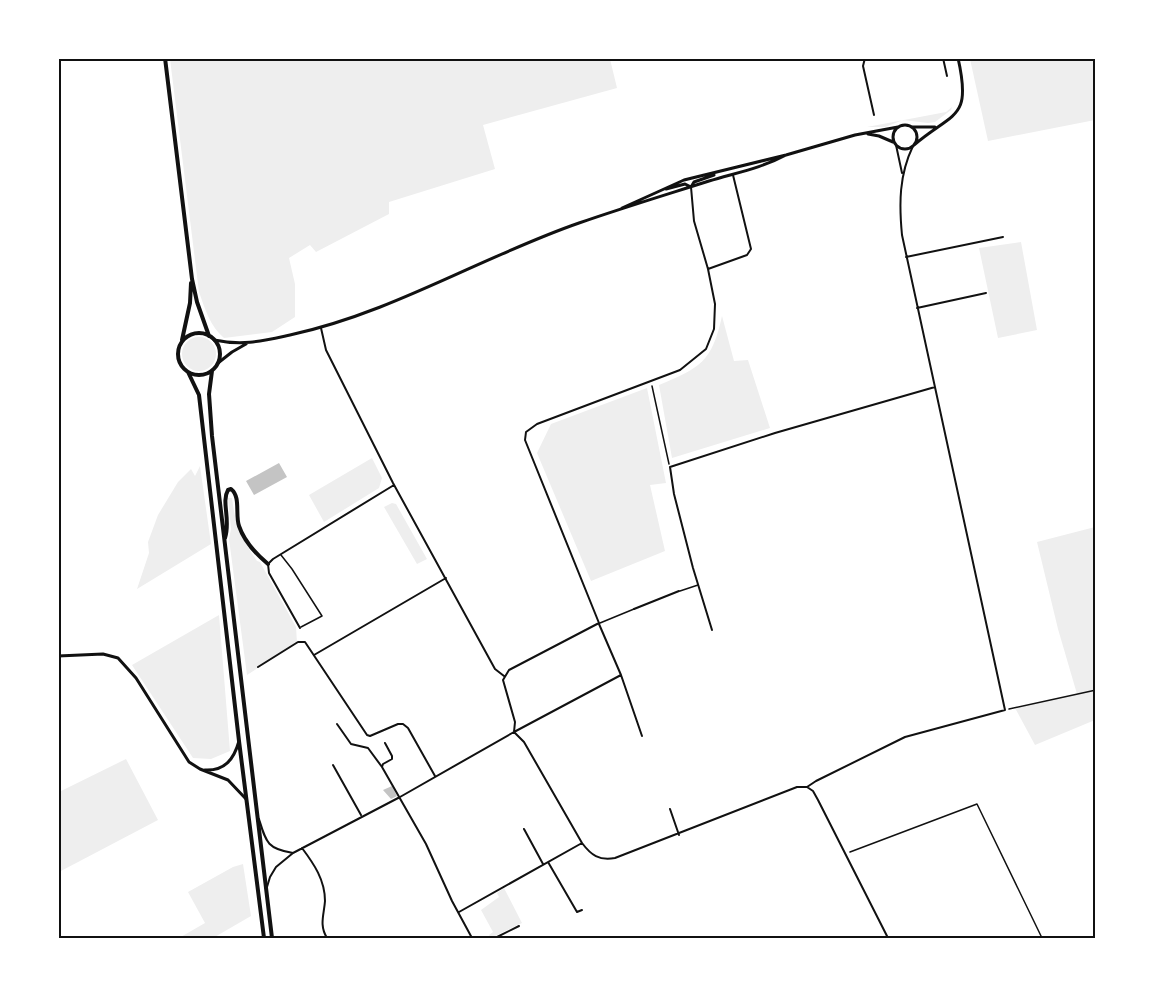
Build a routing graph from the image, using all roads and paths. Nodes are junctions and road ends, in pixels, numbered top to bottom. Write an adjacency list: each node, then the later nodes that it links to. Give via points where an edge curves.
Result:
1 (165, 58): 24 (main road)
2 (865, 58): 6 (street, via 863,66)
3 (943, 58): 5 (street)
4 (958, 58): 9 (street, via 964,91 962,103 956,114)
5 (947, 76)
6 (874, 114)
7 (910, 126): 8 (street); 9 (street); 12 (street, via 917,134)
8 (898, 127): 10 (street); 11 (street, via 893,135)
9 (937, 128): 12 (street)
10 (864, 134): 11 (street); 13 (street)
11 (895, 144): 12 (street, via 904,149); 17 (street)
12 (914, 146): 17 (street)
13 (786, 155): 14 (street); 16 (street)
14 (747, 165): 15 (street); 16 (street)
15 (718, 172): 18 (street); 19 (street)
16 (733, 175): 18 (street); 23 (street, via 751,249 747,255)
17 (902, 178): 22 (street, via 900,210)
18 (691, 187): 19 (street, via 685,184); 20 (street); 23 (street, via 694,221)
19 (658, 191): 20 (street)
20 (618, 210): 27 (street)
21 (1003, 237): 22 (street)
22 (906, 257): 26 (street)
23 (708, 268): 35 (street, via 716,313 708,346 680,370)
24 (192, 279): 28 (main road); 30 (main road)
25 (986, 293): 26 (street)
26 (917, 308): 36 (street)
27 (321, 328): 31 (street); 38 (street, via 326,350)
28 (209, 336): 29 (main road); 30 (main road, via 194,333)
29 (214, 340): 31 (street); 32 (main road, via 220,353)
30 (182, 342): 34 (main road, via 178,348 179,362)
31 (247, 344): 32 (street)
32 (218, 363): 33 (main road)
33 (212, 370): 34 (main road, via 200,375); 39 (main road, via 210,404)
34 (188, 372): 59 (main road, via 199,395)
35 (651, 382): 37 (path); 46 (street, via 537,424 526,432 525,440)
36 (935, 387): 37 (street); 55 (street)
37 (670, 467): 43 (street)
38 (394, 485): 40 (street); 42 (street)
39 (225, 538): 41 (main road, via 229,528 225,495 231,489 236,495 240,528 253,550); 68 (main road)
40 (281, 554): 41 (street); 47 (lane, via 322,616)
41 (268, 564): 47 (street, via 269,573)
42 (446, 578): 49 (street); 53 (street, via 495,669)
43 (699, 585): 44 (lane); 48 (street)
44 (679, 591): 45 (street)
45 (634, 609): 46 (lane)
46 (599, 623): 52 (street); 53 (street)
47 (300, 628)
48 (712, 630)
49 (314, 655): 51 (street, via 300,641); 64 (street, via 367,735 403,724)
50 (58, 656): 63 (street, via 93,653 118,658 136,678 189,762)
51 (258, 667)
52 (621, 675): 57 (street); 58 (street)
53 (504, 676): 57 (street)
54 (1095, 690): 55 (path)
55 (1005, 710): 65 (street, via 905,737)
56 (338, 724): 62 (street, via 351,744 368,748)
57 (514, 732): 64 (street); 73 (street, via 524,742)
58 (642, 736)
59 (239, 741): 63 (street, via 227,765 208,771); 67 (main road)
60 (385, 743): 62 (street, via 392,759)
61 (333, 765): 70 (street)
62 (382, 767): 66 (street)
63 (200, 769): 67 (street, via 228,780)
64 (435, 776): 66 (street)
65 (807, 787): 72 (street, via 797,787); 76 (street, via 813,791)
66 (400, 797): 70 (street); 81 (street)
67 (247, 801): 83 (main road)
68 (257, 809): 75 (street, via 264,839 276,849); 79 (main road)
69 (670, 809): 72 (street)
70 (361, 816): 74 (street)
71 (524, 829): 78 (street)
72 (679, 835): 73 (street, via 607,860 594,856)
73 (582, 843): 77 (street)
74 (302, 848): 75 (street); 85 (street, via 321,876 325,900 321,922)
75 (293, 853): 79 (street, via 276,867)
76 (846, 854): 88 (street); 89 (path, via 977,804)
77 (548, 862): 78 (street); 80 (street, via 577,912)
78 (543, 865): 81 (street)
79 (266, 890): 84 (main road)
80 (582, 909)
81 (458, 913): 86 (street)
82 (519, 926): 87 (street)
83 (264, 939)
84 (272, 939)
85 (327, 939)
86 (472, 939)
87 (495, 939)
88 (888, 939)
89 (1042, 939)

